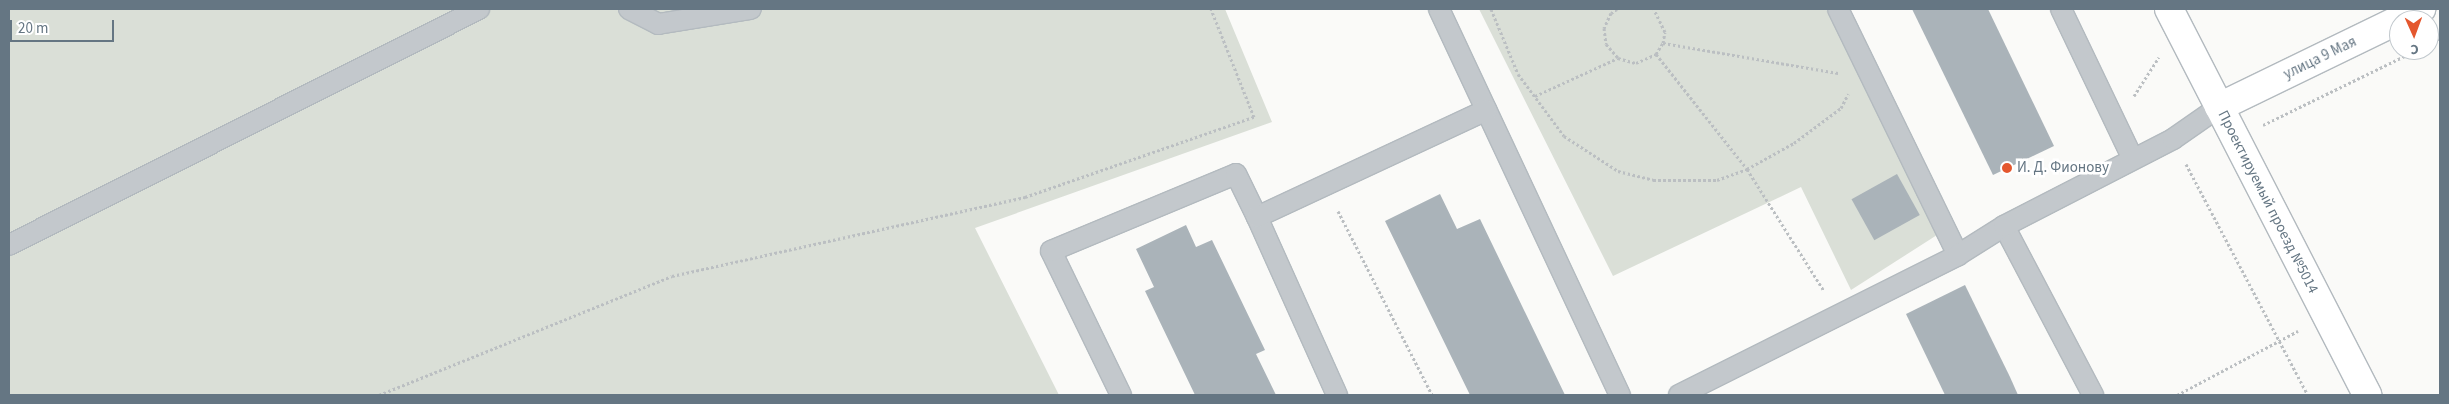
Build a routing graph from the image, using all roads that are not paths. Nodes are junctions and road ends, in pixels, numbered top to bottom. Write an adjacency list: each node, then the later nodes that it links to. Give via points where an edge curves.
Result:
1 (479, 9): 14 (lane)
2 (629, 9): 3 (lane, via 658,24)
3 (751, 9)
4 (1439, 9): 10 (lane)
5 (1838, 9): 15 (lane, via 1862,73)
6 (2061, 9): 11 (lane)
7 (2169, 9): 9 (street, Проектируемый проезд №5014)
8 (2421, 9): 9 (street, улица 9 Мая)
9 (2219, 106): 11 (lane, via 2173,139); 21 (street, Проектируемый проезд №5014)
10 (1486, 110): 12 (lane); 18 (lane)
11 (2132, 157): 13 (lane)
12 (1257, 217): 16 (lane, via 1236,174 1052,251); 17 (lane)
13 (2004, 226): 15 (lane); 20 (lane)
14 (9, 246)
15 (1958, 255): 19 (lane)
16 (1122, 395)
17 (1337, 395)
18 (1620, 395)
19 (1680, 395)
20 (2093, 395)
21 (2367, 395)

